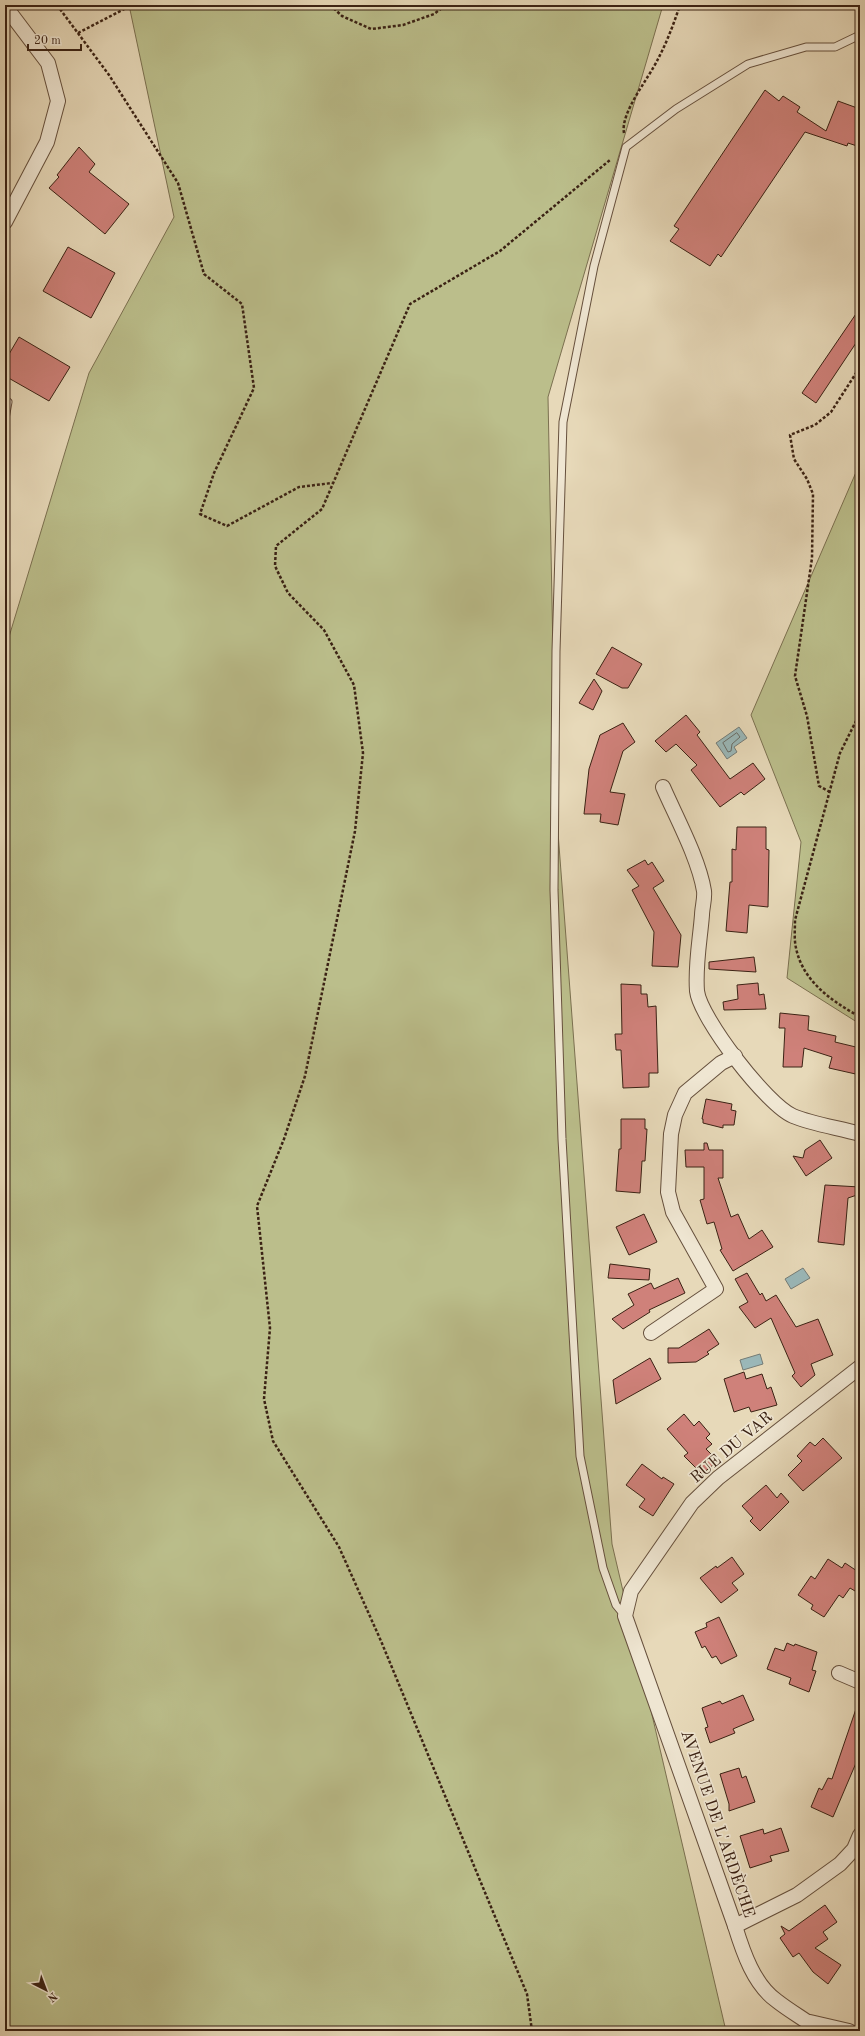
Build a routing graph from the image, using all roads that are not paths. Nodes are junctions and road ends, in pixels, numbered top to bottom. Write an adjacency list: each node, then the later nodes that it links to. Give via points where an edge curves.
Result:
1 (5, 6): 3 (street, via 48,63 58,101 47,142)
2 (860, 35): 11 (lane, via 835,47 806,47 748,64 676,108 626,147 594,266 563,422 556,651 554,882 562,1139 580,1456 603,1568 616,1604)
3 (5, 222)
4 (5, 401): 5 (lane, via 8,402)
5 (5, 419)
6 (663, 787): 7 (street, via 694,858 704,892 696,969 698,993 705,1014)
7 (735, 1056): 8 (street, via 768,1098 792,1116); 9 (street, via 721,1063 685,1093 675,1115 672,1134 668,1192 673,1212 716,1289)
8 (860, 1134)
9 (651, 1333)
10 (860, 1367): 11 (street, RUE DU VAR, via 718,1478 692,1503 631,1591)
11 (625, 1616): 15 (street, AVENUE DE L'ARDÈCHE)
12 (839, 1673): 13 (street)
13 (860, 1682)
14 (860, 1835): 15 (street, via 854,1849 840,1864 797,1895)
15 (735, 1926): 16 (street, AVENUE DE L'ARDÈCHE, via 743,1953 763,1987 775,2001)
16 (808, 2021): 17 (street, AVENUE DE L'ARDÈCHE); 18 (street, AVENUE DE L'ARDÈCHE)
17 (820, 2031)
18 (849, 2031)

